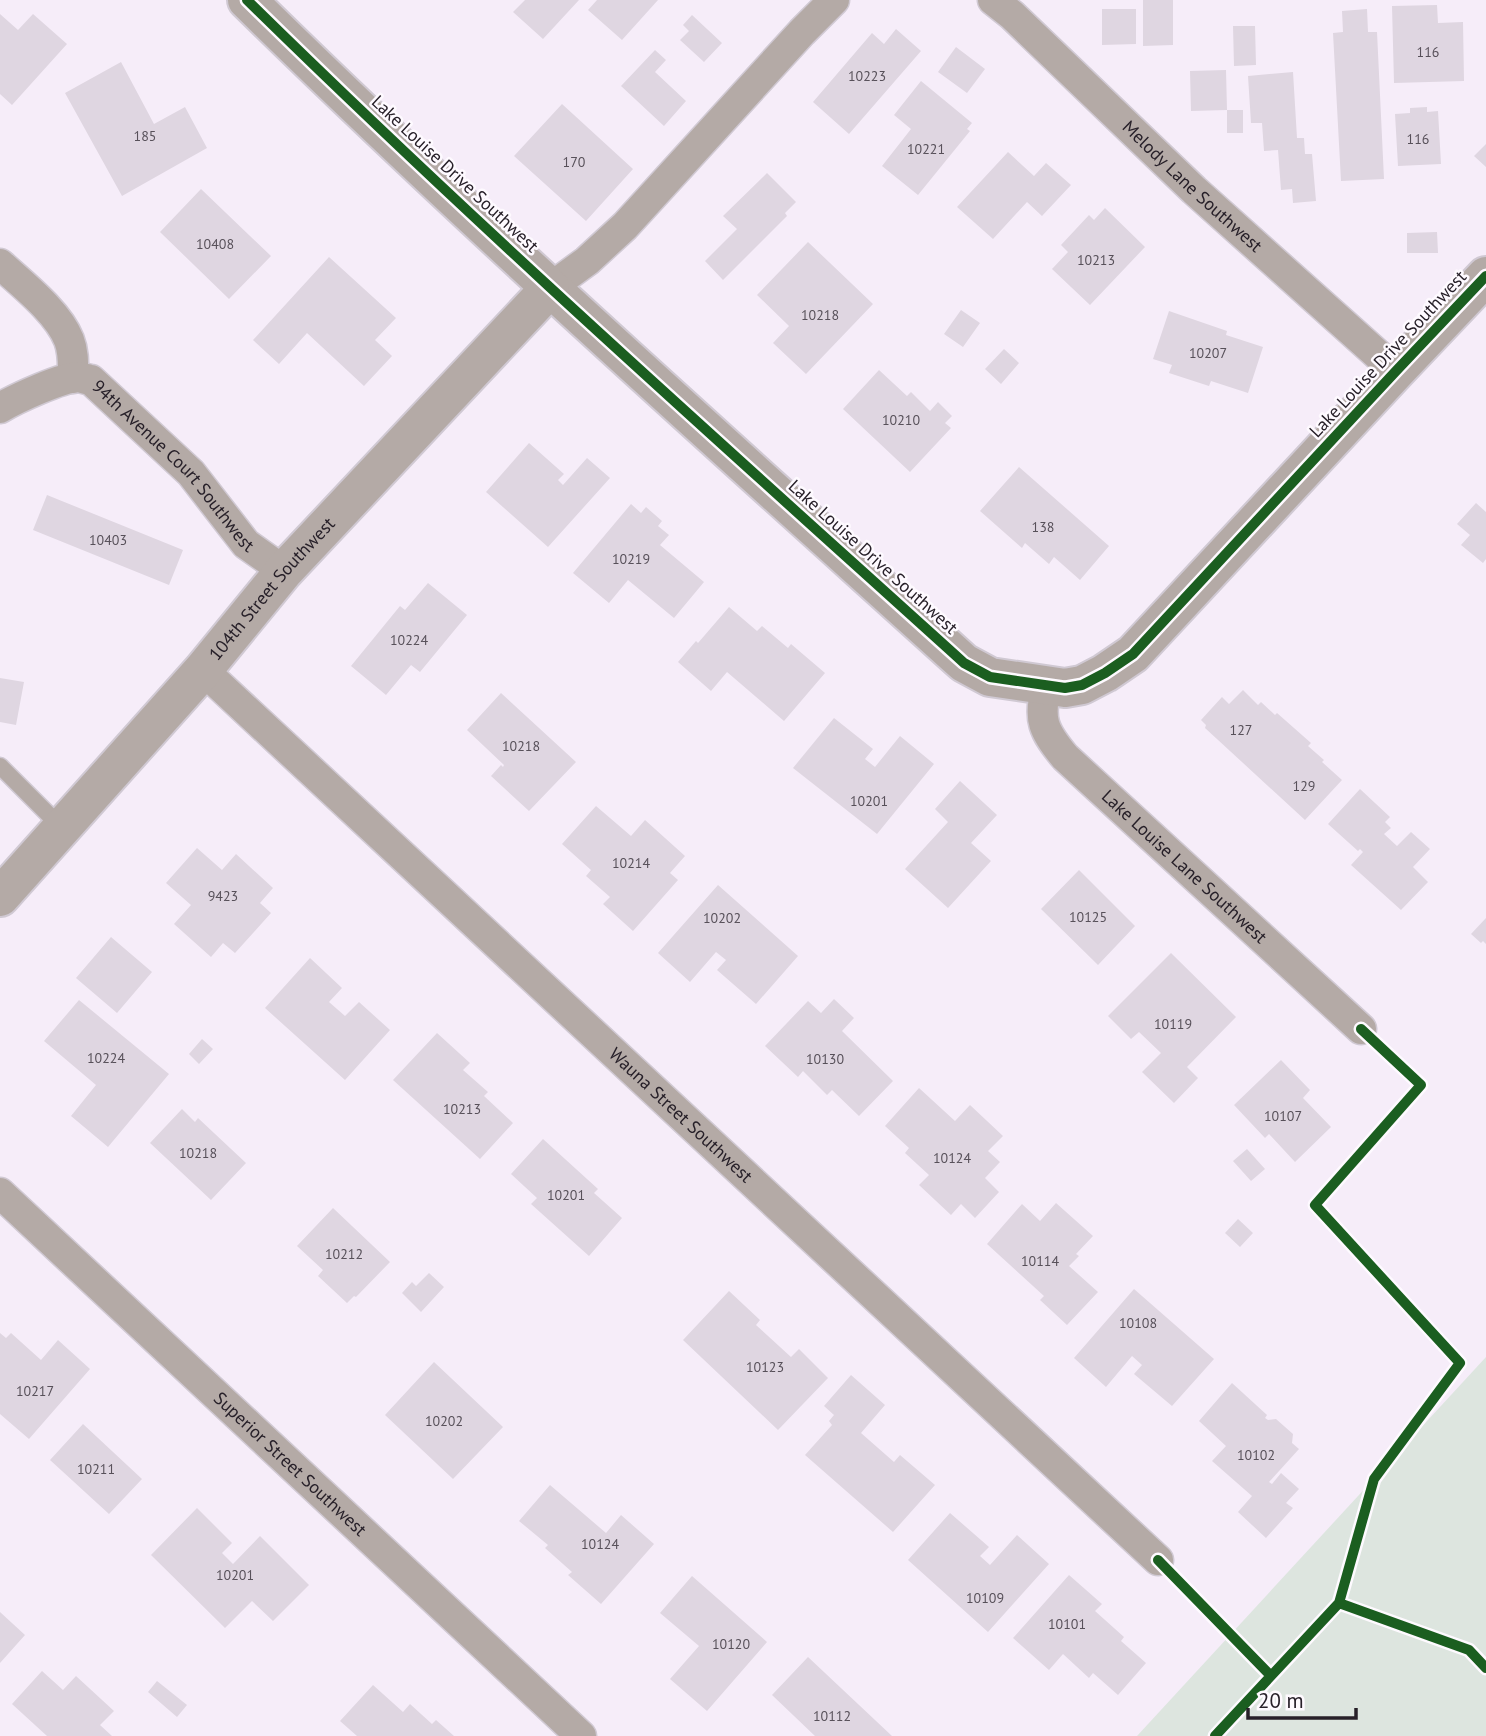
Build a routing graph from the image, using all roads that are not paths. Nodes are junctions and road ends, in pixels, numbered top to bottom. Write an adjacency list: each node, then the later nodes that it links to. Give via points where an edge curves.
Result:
1 (247, 0): 6 (street, Lake Louise Drive Southwest)
2 (834, 0): 6 (street, via 625,226)
3 (993, 0): 7 (street, Melody Lane Southwest, via 1194,190)
4 (0, 264): 8 (street, 94th Avenue Court Southwest, via 49,310 68,338)
5 (1486, 276): 7 (street, Lake Louise Drive Southwest)
6 (550, 288): 10 (street, 104th Street Southwest); 12 (street, Lake Louise Drive Southwest, via 964,663 990,677)
7 (1396, 371): 12 (street, Lake Louise Drive Southwest, via 1133,654 1082,685)
8 (73, 378): 9 (street); 10 (street, 94th Avenue Court Southwest, via 91,380 191,473 246,544)
9 (0, 408)
10 (284, 571): 11 (street, 104th Street Southwest)
11 (203, 670): 14 (street, 104th Street Southwest); 18 (street, Wauna Street Southwest)
12 (1047, 686): 16 (street, Lake Louise Lane Southwest, via 1042,701 1044,724 1065,757)
13 (0, 766): 14 (lane)
14 (62, 828): 15 (street, 104th Street Southwest)
15 (0, 897)
16 (1361, 1029)
17 (0, 1193): 19 (street, Superior Street Southwest)
18 (1158, 1560)
19 (581, 1736)

